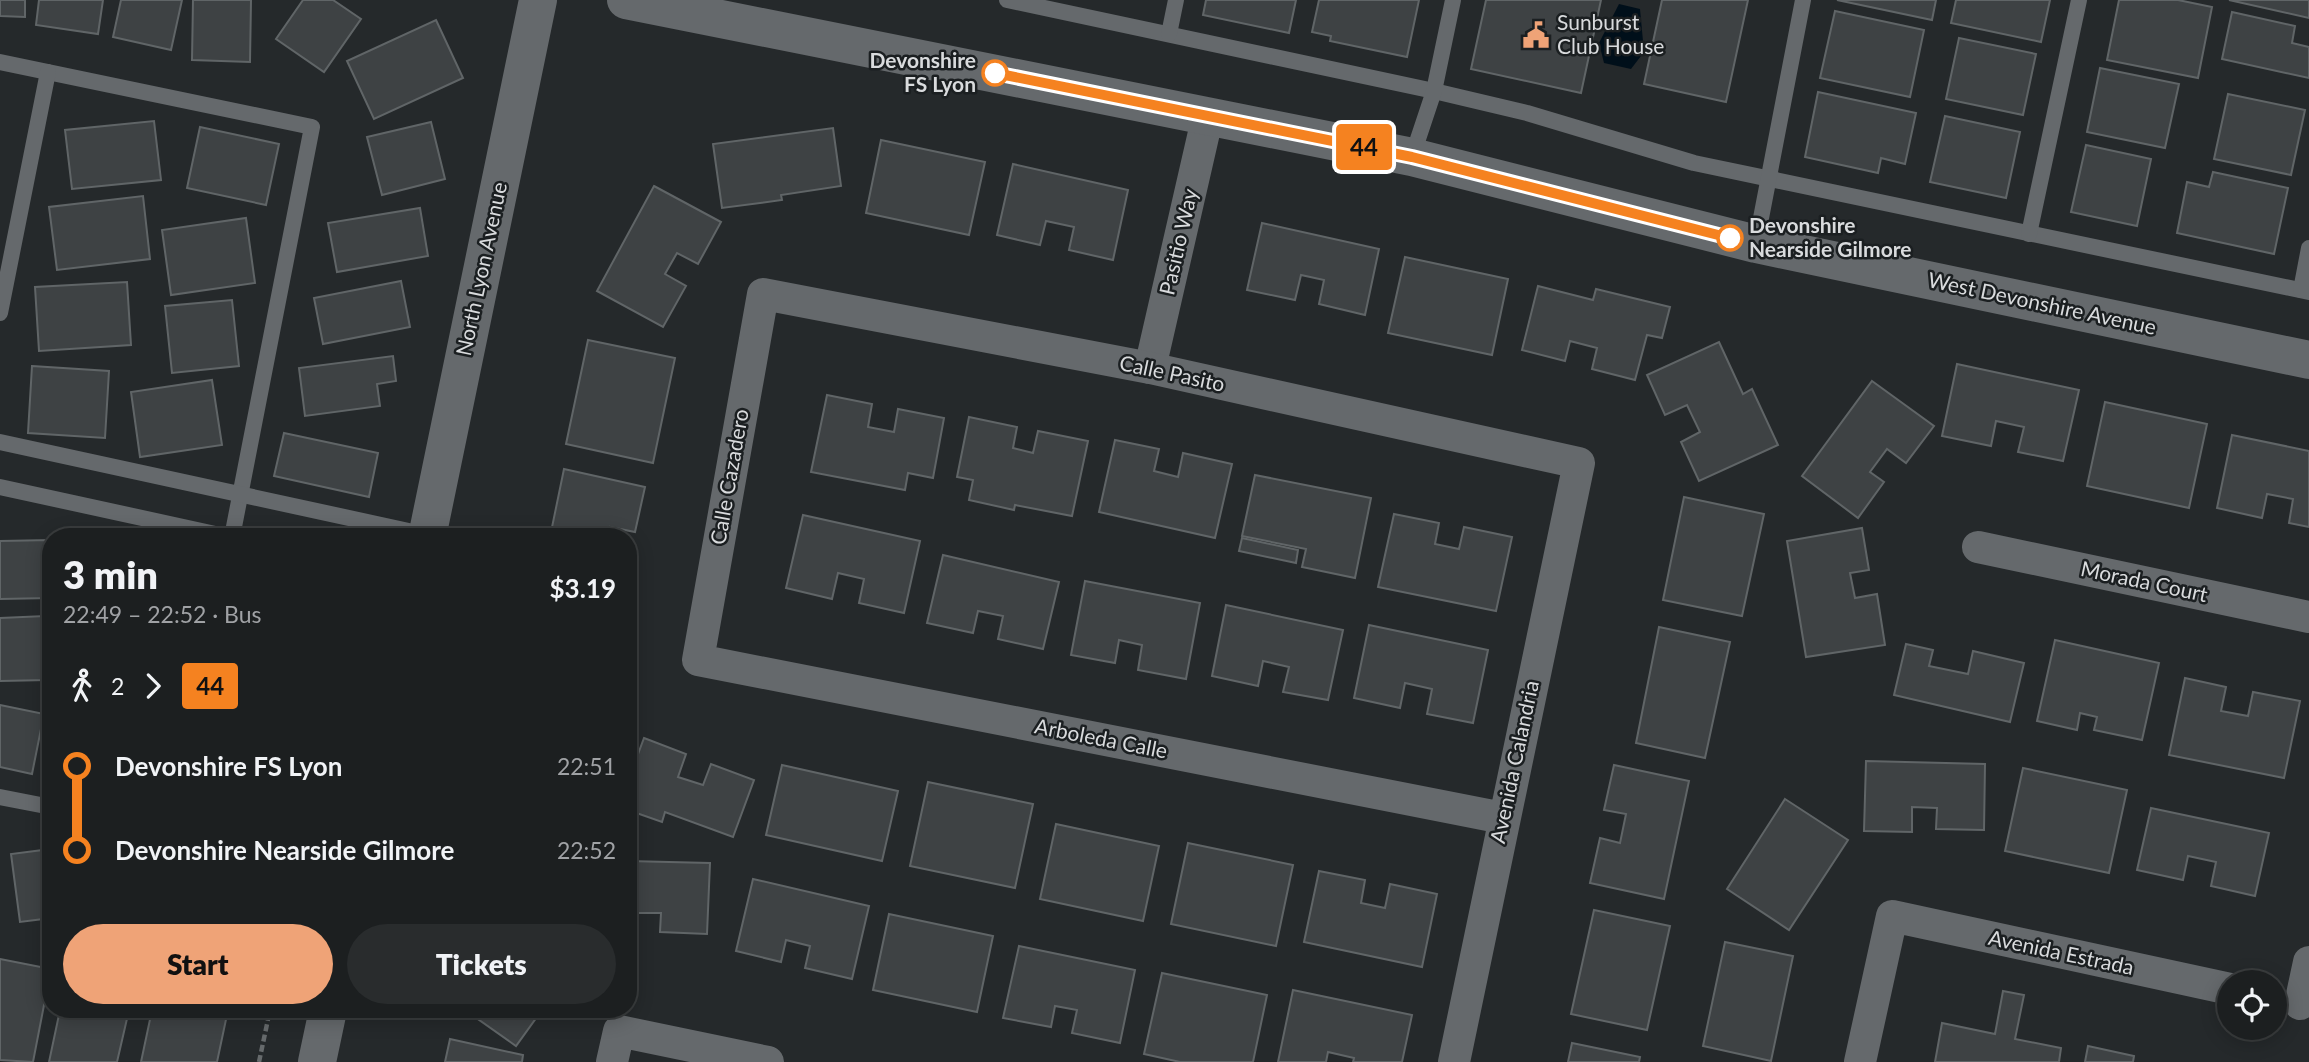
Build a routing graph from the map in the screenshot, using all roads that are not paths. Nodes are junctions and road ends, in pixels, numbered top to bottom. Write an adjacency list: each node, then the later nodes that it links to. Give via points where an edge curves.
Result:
1 (538, 0): 30 (street, North Lyon Avenue)
2 (626, 0): 12 (street, West Devonshire Avenue)
3 (1007, 0): 8 (lane)
4 (1176, 0): 8 (lane)
5 (1453, 0): 11 (lane)
6 (1803, 0): 14 (lane)
7 (2079, 0): 15 (lane)
8 (1169, 34): 11 (lane)
9 (0, 62): 10 (lane)
10 (48, 72): 20 (lane); 26 (lane, via 312,127)
11 (1434, 91): 13 (lane); 14 (lane, via 1527,113 1694,163)
12 (1208, 115): 13 (street, West Devonshire Avenue); 22 (street, Pasitio Way)
13 (1412, 157): 16 (street, West Devonshire Avenue)
14 (1768, 178): 15 (lane); 16 (lane)
15 (2029, 234): 18 (lane)
16 (1756, 244): 21 (street, West Devonshire Avenue)
17 (2309, 248): 18 (lane)
18 (2305, 291)
19 (763, 294): 22 (street, Calle Pasito); 33 (street, Calle Cazadero)
20 (0, 313)
21 (2309, 360)
22 (1150, 368): 24 (street, Calle Pasito)
23 (0, 442): 26 (lane)
24 (1579, 463): 36 (street, Avenida Calandria)
25 (0, 486): 27 (lane)
26 (239, 495): 28 (lane); 29 (lane)
27 (189, 528)
28 (232, 528)
29 (390, 528)
30 (429, 528)
31 (1978, 547): 32 (street, Morada Court)
32 (2309, 617)
33 (698, 660): 36 (street, Arboleda Calle)
34 (0, 797): 35 (lane)
35 (42, 805)
36 (1503, 818): 44 (street, Avenida Calandria)
37 (2309, 962): 39 (street)
38 (2217, 986): 45 (street, Avenida Estrada, via 1892,916)
39 (2295, 1002)
40 (326, 1018): 41 (street)
41 (317, 1062)
42 (612, 1062): 43 (street, via 619,1031)
43 (768, 1062)
44 (1454, 1062)
45 (1860, 1062)

